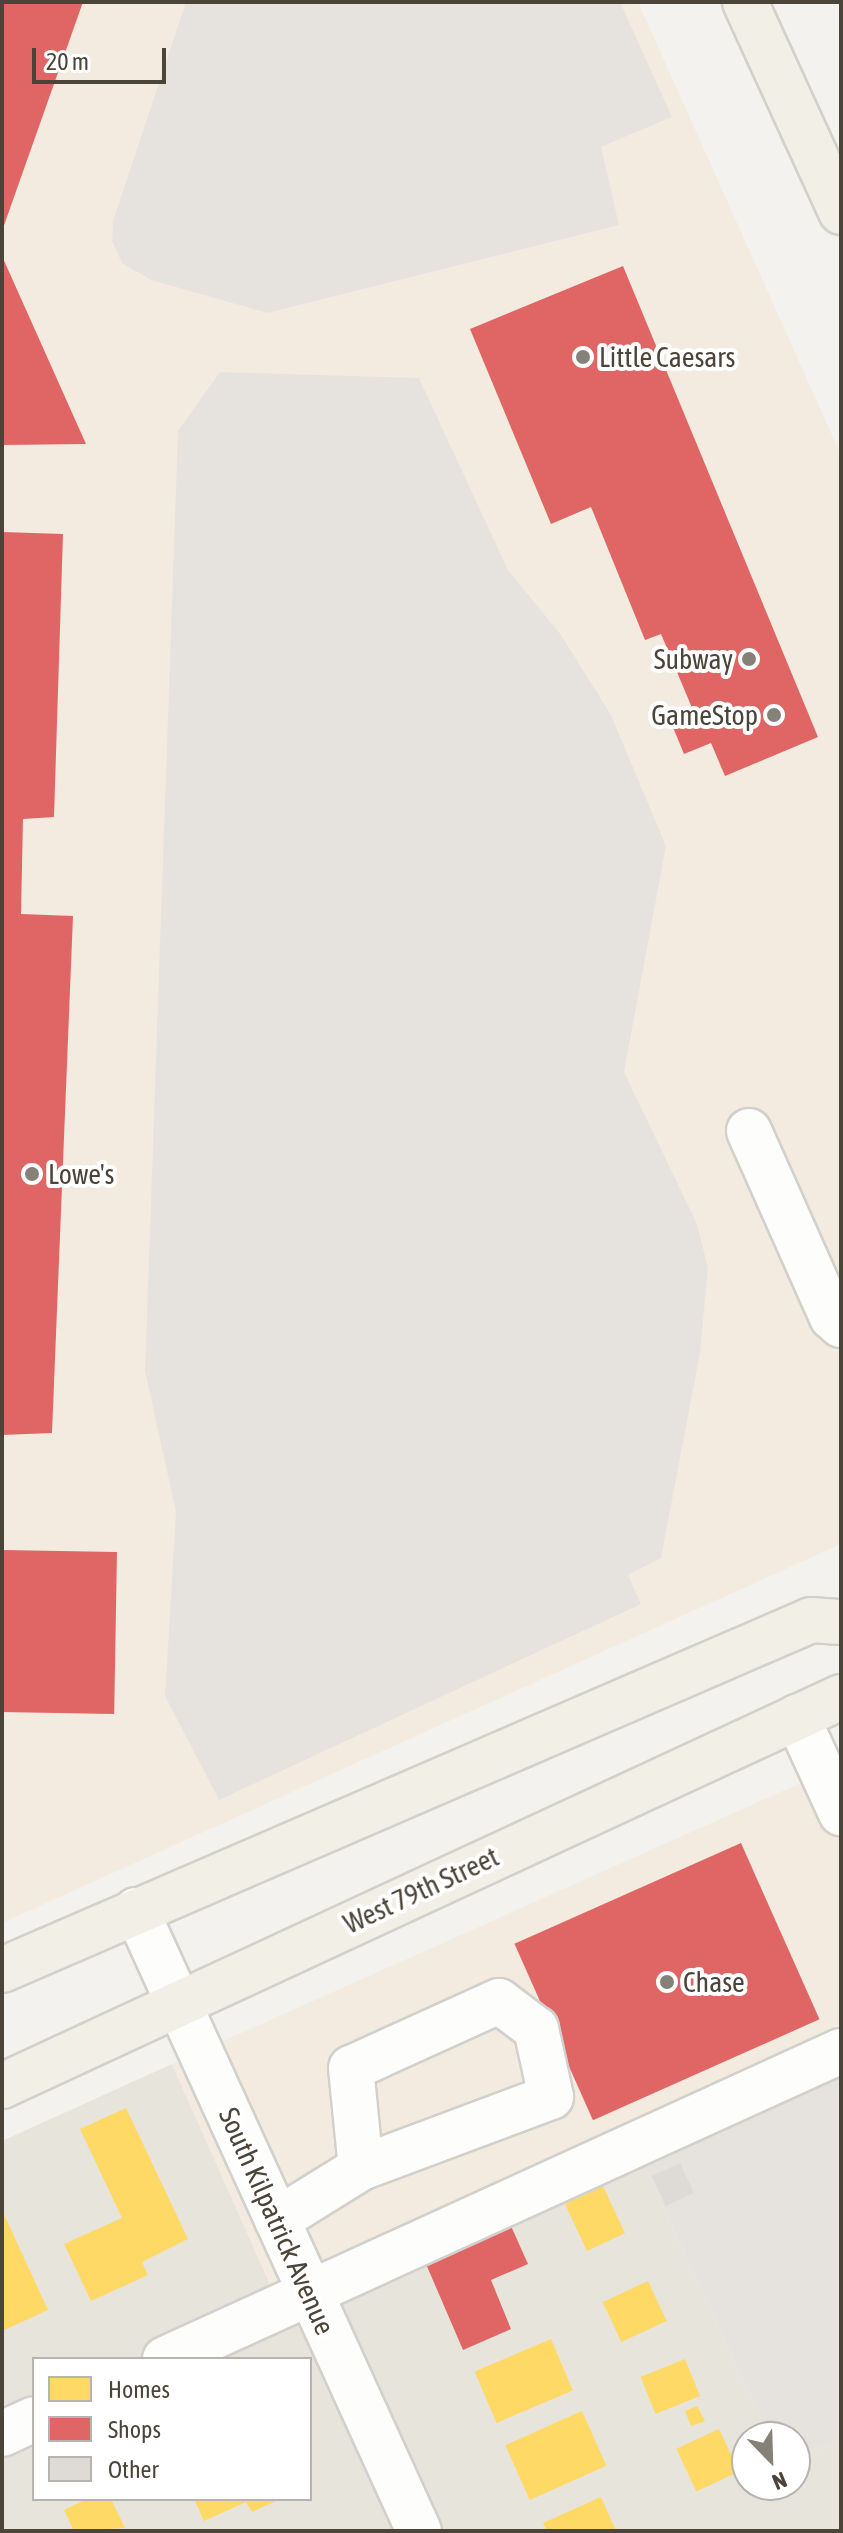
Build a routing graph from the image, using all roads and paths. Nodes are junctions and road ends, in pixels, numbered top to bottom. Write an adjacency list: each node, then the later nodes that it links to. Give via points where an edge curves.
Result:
1 (745, 2): 2 (main road)
2 (841, 212)
3 (749, 1131): 4 (street, via 832,1317)
4 (841, 1325)
5 (841, 1622): 9 (main road, via 811,1620)
6 (841, 1697): 7 (main road, West 79th Street)
7 (797, 1717): 8 (street); 11 (main road, West 79th Street)
8 (841, 1813)
9 (136, 1910): 10 (main road); 11 (street, South Kilpatrick Avenue)
10 (2, 1970)
11 (178, 2002): 13 (main road, West 79th Street); 15 (street, South Kilpatrick Avenue)
12 (841, 2051): 16 (street)
13 (2, 2086)
14 (361, 2168): 14 (street, via 551,2097 536,2029 499,2001 351,2068); 15 (street)
15 (277, 2220): 16 (street, South Kilpatrick Avenue)
16 (310, 2293): 17 (street); 20 (street, South Kilpatrick Avenue)
17 (169, 2357)
18 (32, 2420): 19 (street)
19 (2, 2434)
20 (419, 2531)

